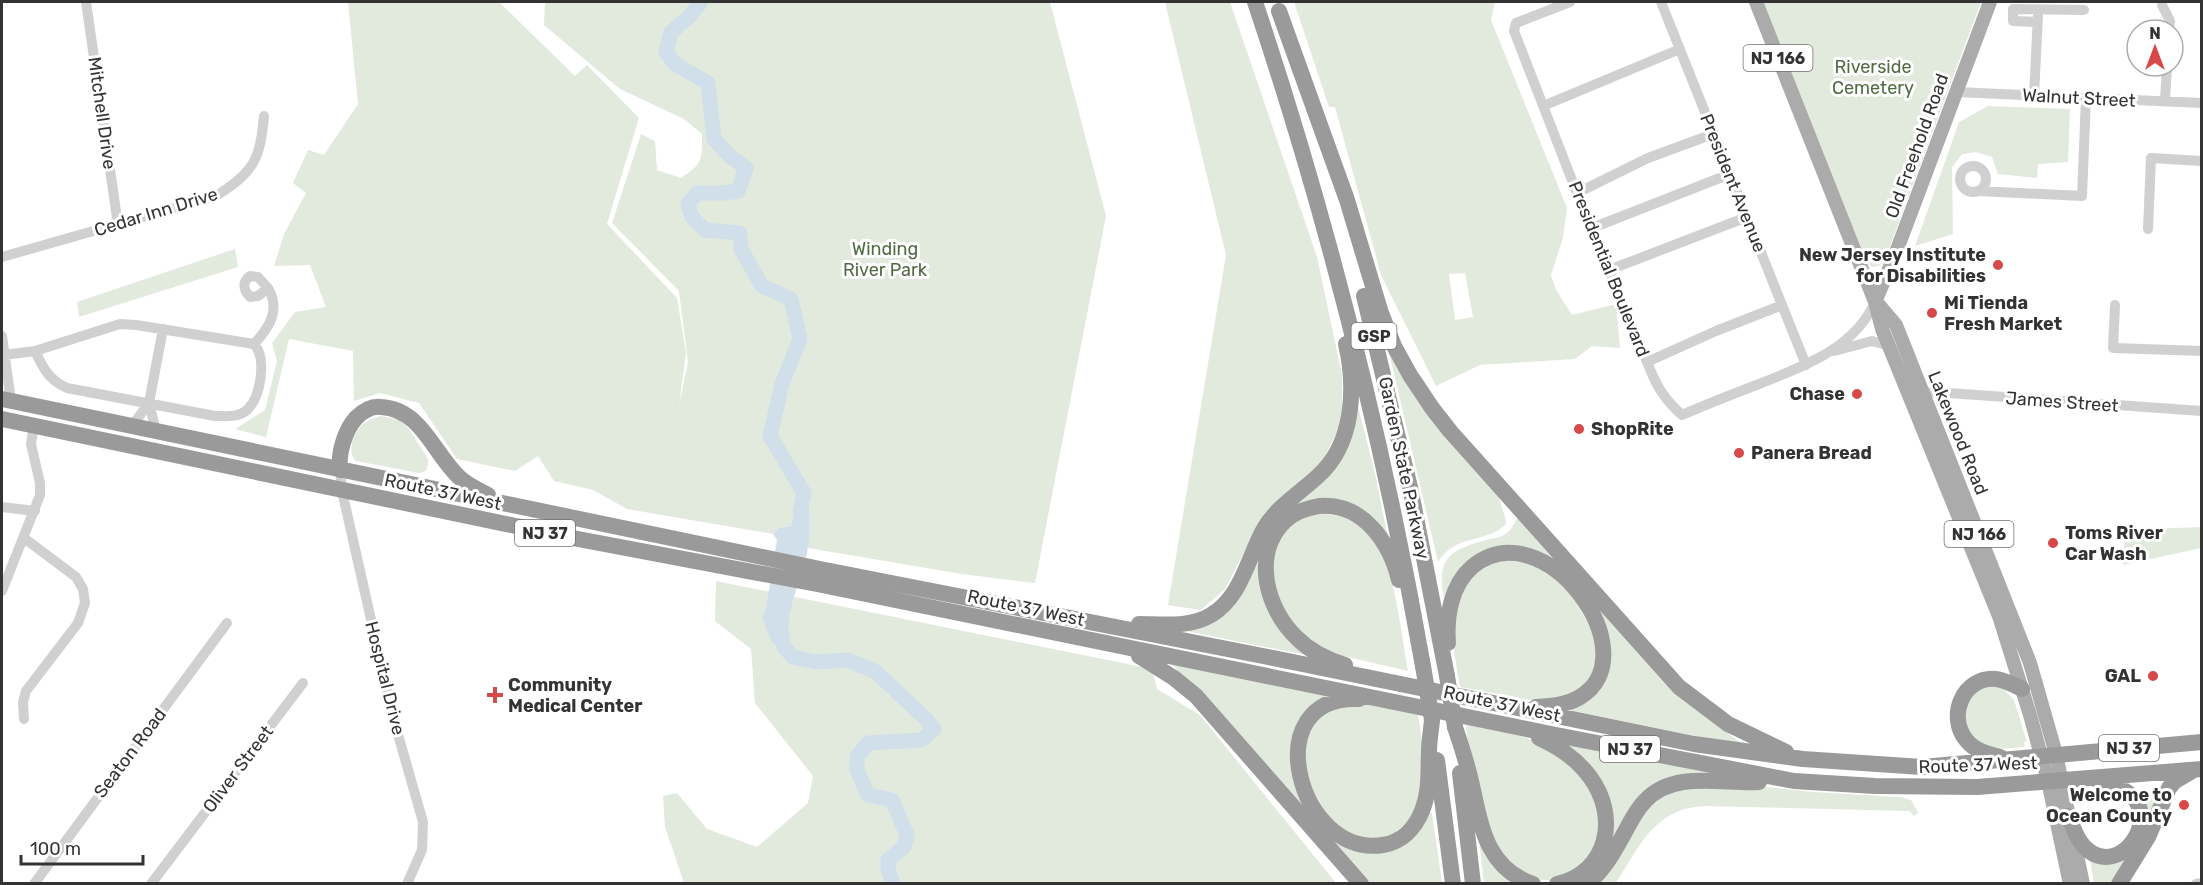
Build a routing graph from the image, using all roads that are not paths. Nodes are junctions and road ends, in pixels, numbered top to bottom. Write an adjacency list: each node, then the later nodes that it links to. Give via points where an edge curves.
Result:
1 (86, 2): 29 (street, Mitchell Drive)
2 (1255, 2): 23 (highway, Garden State Parkway / GSP)
3 (1570, 2): 20 (street, Presidential Boulevard, via 1514,26)
4 (1661, 2): 13 (street, President Avenue)
5 (1756, 2): 35 (main road, Lakewood Road / NJ 166)
6 (1990, 2): 15 (main road, Old Freehold Road)
7 (2162, 5): 11 (street)
8 (1277, 6): 69 (highway, Garden State Parkway / GSP, via 1316,125 1373,329 1410,487); 81 (highway, via 1347,200 1381,313 1399,356 1427,401 1510,500 1679,687 1728,724)
9 (2038, 9): 10 (street); 12 (street); 12 (street, via 2013,9 2013,21)
10 (2084, 10)
11 (2168, 18)
12 (2037, 22): 16 (street)
13 (1680, 49): 20 (street); 22 (street, President Avenue)
14 (2166, 78): 18 (street)
15 (1956, 92): 16 (street, Walnut Street); 35 (main road, Old Freehold Road)
16 (2034, 96): 17 (street, Walnut Street)
17 (2086, 98): 18 (street, Walnut Street); 26 (street, via 2082,196)
18 (2165, 101): 19 (street, Walnut Street)
19 (2202, 103)
20 (1543, 106): 27 (street, Presidential Boulevard)
21 (264, 116): 29 (street, Cedar Inn Drive, via 256,160 231,187 216,196)
22 (1713, 134): 25 (street, President Avenue); 27 (street, via 1648,158)
23 (1300, 144): 66 (highway, via 1349,357 1350,411 1342,443 1324,471 1268,522 1235,591 1218,611 1186,623); 68 (highway, Garden State Parkway / GSP, via 1366,383)
24 (2202, 161): 31 (street, via 2151,158)
25 (1730, 174): 28 (street, President Avenue); 30 (street)
26 (1977, 191)
27 (1577, 193): 30 (street, Presidential Boulevard)
28 (1747, 217): 33 (street); 36 (street, President Avenue)
29 (118, 225): 32 (street, Cedar Inn Drive)
30 (1592, 228): 33 (street, Presidential Boulevard)
31 (2148, 229)
32 (2, 257)
33 (1609, 270): 46 (street, Presidential Boulevard)
34 (268, 288): 40 (street, via 273,315)
35 (1875, 302): 41 (main road, Lakewood Road / NJ 166); 44 (street, Presidential Boulevard, via 1854,334); 48 (main road, Lakewood Road / NJ 166, via 1896,325)
36 (1782, 305): 46 (street); 47 (street, President Avenue)
37 (2115, 305): 43 (street, via 2113,348)
38 (163, 329): 40 (street); 42 (street, via 120,324); 50 (street)
39 (2, 336): 45 (street)
40 (254, 344): 50 (street, via 260,354 261,375 250,406 241,414 214,416)
41 (1890, 346): 44 (street, Presidential Boulevard, via 1872,341); 72 (main road, Lakewood Road / NJ 166, via 1999,616)
42 (35, 351): 45 (street); 50 (street, via 46,374 59,385)
43 (2202, 351)
44 (1828, 353): 47 (street, Presidential Boulevard)
45 (4, 355): 49 (street)
46 (1647, 362): 47 (street, Presidential Boulevard, via 1659,390 1682,415)
47 (1806, 365)
48 (1923, 393): 51 (street, James Street); 80 (main road, Lakewood Road / NJ 166, via 2030,663)
49 (6, 400): 54 (highway, Route 37 West / NJ 37)
50 (149, 403): 54 (street); 55 (street)
51 (2202, 411)
52 (2, 419): 53 (highway, Route 37 West / NJ 37)
53 (34, 426): 57 (highway, Route 37 West / NJ 37); 60 (street, via 32,444 40,483)
54 (132, 426): 55 (highway, Route 37 West / NJ 37)
55 (156, 431): 56 (highway, Route 37 West / NJ 37)
56 (340, 470): 57 (street, Hospital Drive); 59 (highway, Route 37 West / NJ 37); 59 (highway, via 342,448 353,421 366,410 393,407 424,431 460,478 488,495)
57 (342, 491): 62 (highway, Route 37 West / NJ 37, via 578,539); 91 (street, Hospital Drive, via 393,717 423,822 422,850)
58 (2, 507): 60 (street)
59 (532, 509): 62 (highway, Route 37 West / NJ 37)
60 (35, 511): 61 (street)
61 (24, 538): 64 (street); 75 (street, via 76,577 85,603 78,622 26,691)
62 (750, 563): 63 (highway, Route 37 West / NJ 37)
63 (819, 577): 66 (highway, Route 37 West / NJ 37); 67 (highway, Route 37 West / NJ 37)
64 (2, 591)
65 (227, 623): 89 (street, Seaton Road)
66 (1098, 624): 70 (highway, Route 37 West / NJ 37)
67 (1095, 643): 73 (highway, Route 37 West / NJ 37); 92 (highway, via 1145,659 1190,690)
68 (1423, 666): 70 (highway, via 1406,619 1395,568 1374,530 1354,514 1334,507 1313,507 1294,514 1277,532 1268,551 1266,577 1274,606 1304,644); 76 (highway, Garden State Parkway / GSP, bridge)
69 (1447, 676): 74 (highway, via 1449,612 1463,576 1480,561 1502,553 1521,553 1538,559 1563,577 1584,602 1602,636 1604,657 1591,689 1581,696 1561,704); 78 (highway, Garden State Parkway / GSP, bridge)
70 (1370, 678): 74 (highway, Route 37 West / NJ 37)
71 (303, 683): 90 (street, Oliver Street)
72 (2022, 689): 80 (main road, Lakewood Road / NJ 166); 82 (highway, via 2001,680 1979,681 1959,701 1957,714 1968,743)
73 (1396, 702): 76 (highway, via 1338,701 1315,712 1300,736 1298,758 1307,795 1322,820 1346,838 1381,846 1398,840 1413,828 1428,790); 77 (highway, Route 37 West / NJ 37)
74 (1517, 709): 81 (highway, Route 37 West / NJ 37, via 1694,744)
75 (24, 719)
76 (1432, 720): 93 (highway, Garden State Parkway / GSP)
77 (1508, 725): 85 (highway, Route 37 West / NJ 37); 96 (highway, via 1569,755 1590,776 1603,804 1606,832 1598,854 1582,872)
78 (1455, 727): 94 (highway, Garden State Parkway / GSP); 95 (highway, via 1492,852 1509,872)
79 (2202, 742): 80 (highway, NJ 37)
80 (2048, 755): 82 (highway, Route 37 West / NJ 37); 86 (main road, NJ 166)
81 (1803, 759): 82 (highway, Route 37 West / NJ 37, via 1922,767)
82 (2010, 760)
83 (2198, 769): 84 (highway, NJ 37); 100 (highway, via 2169,789 2148,837)
84 (2091, 777): 86 (highway, NJ 37); 87 (highway, via 2133,796 2141,813 2141,824 2133,841 2114,856 2096,854 2076,835)
85 (1794, 781): 86 (highway, Route 37 West / NJ 37, via 1919,787); 97 (highway, via 1702,780 1657,791 1641,805 1605,866)
86 (2054, 781): 87 (main road, NJ 166); 98 (main road, NJ 166)
87 (2068, 816): 99 (main road, NJ 166)
88 (2202, 883): 101 (street)
89 (33, 884)
90 (152, 884)
91 (407, 884)
92 (1361, 884)
93 (1453, 884)
94 (1473, 884)
95 (1533, 884)
96 (1557, 884)
97 (1587, 884)
98 (2070, 884)
99 (2083, 884)
100 (2118, 884)
101 (2196, 884)

